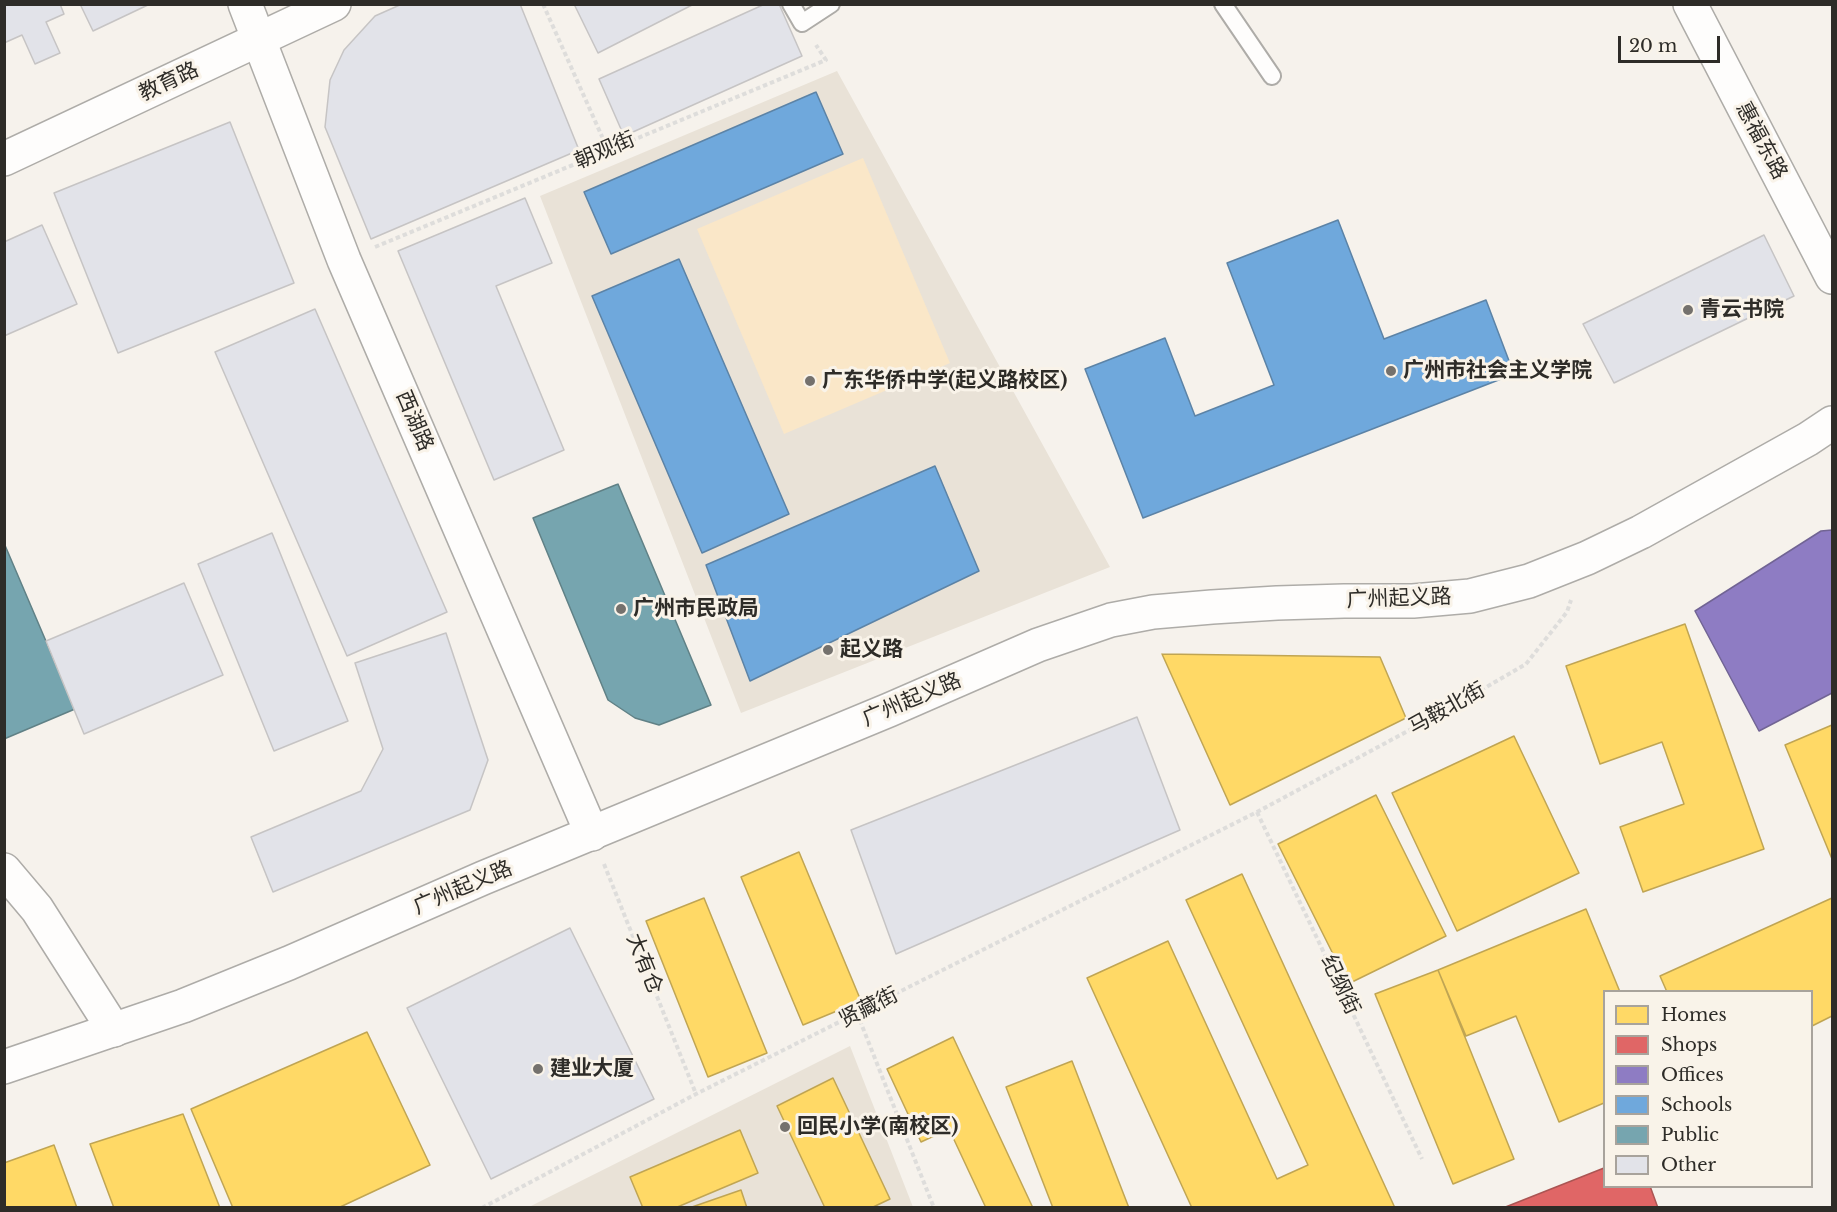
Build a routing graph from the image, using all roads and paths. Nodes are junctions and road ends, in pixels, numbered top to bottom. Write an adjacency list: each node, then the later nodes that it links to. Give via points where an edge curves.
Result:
1 (245, 4): 9 (main road, 西湖路)
2 (334, 4): 9 (main road, 教育路)
3 (543, 4): 11 (path)
4 (791, 4): 8 (lane)
5 (831, 4): 8 (lane)
6 (1223, 4): 10 (lane)
7 (1690, 4): 14 (main road, 惠福东路)
8 (802, 23): 11 (path, 朝观街, via 826,60)
9 (259, 40): 12 (main road, 教育路); 13 (main road, 西湖路)
10 (1272, 76)
11 (608, 150): 13 (path, 朝观街)
12 (4, 159)
13 (344, 260): 18 (main road, 西湖路)
14 (1833, 277)
15 (1833, 423): 16 (main road, 广州起义路)
16 (1587, 558): 17 (path, 马鞍北街, via 1567,612 1526,664); 18 (main road, 广州起义路, via 1530,582 1470,596 1212,607 1111,620 1038,645)
17 (1257, 812): 20 (path, 贤藏街); 24 (path, 纪纲街)
18 (592, 834): 21 (main road, 广州起义路, via 289,963); 23 (path, 大有仓)
19 (4, 870): 21 (main road, via 37,909)
20 (857, 1013): 23 (path, 贤藏街); 26 (path)
21 (114, 1030): 22 (main road, 广州起义路)
22 (4, 1066)
23 (696, 1094): 25 (path, 贤藏街)
24 (1422, 1159)
25 (482, 1208)
26 (933, 1208)

